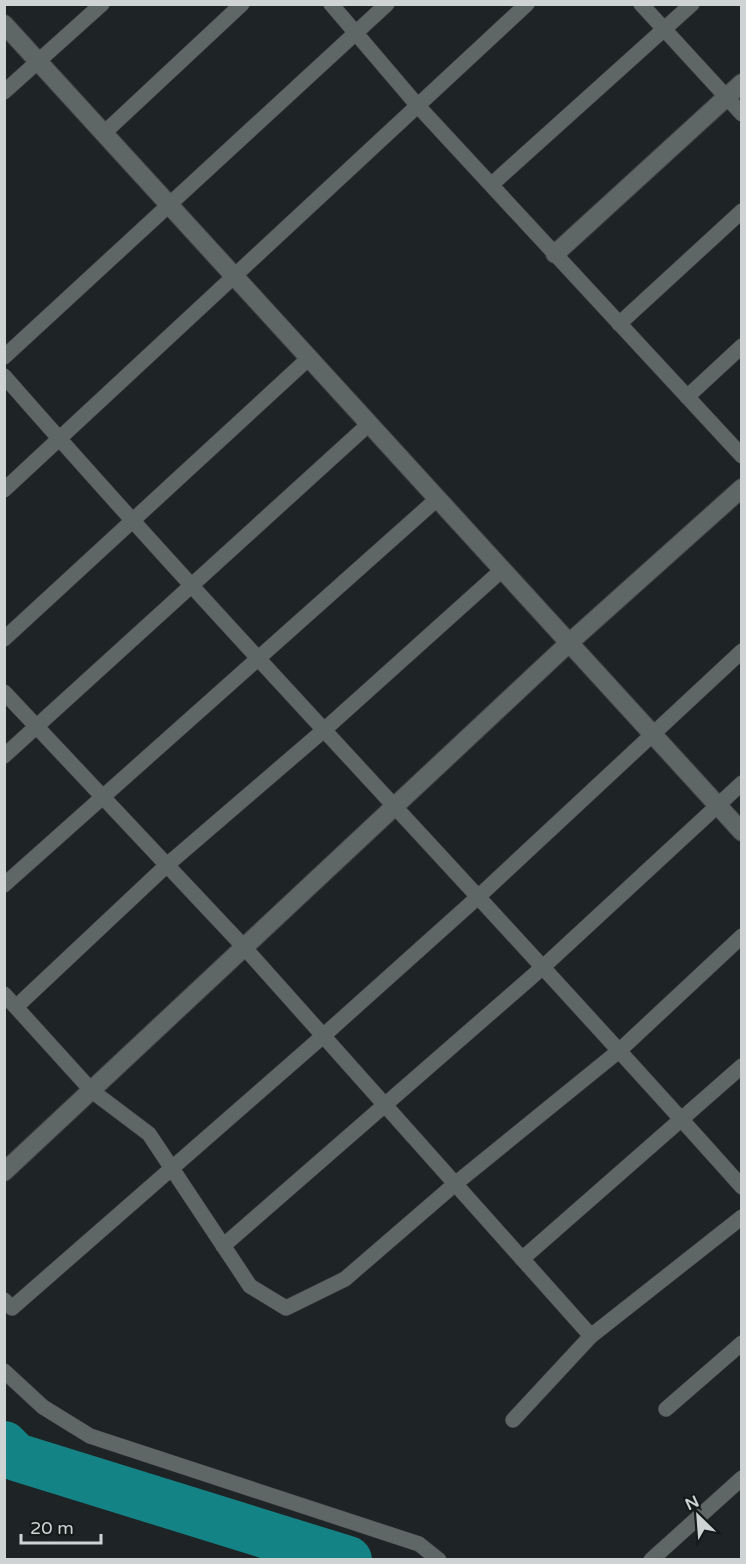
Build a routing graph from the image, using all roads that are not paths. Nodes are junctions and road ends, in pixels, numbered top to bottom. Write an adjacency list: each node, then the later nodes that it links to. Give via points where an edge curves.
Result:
1 (102, 4): 11 (lane)
2 (242, 4): 17 (lane)
3 (332, 4): 10 (lane)
4 (387, 4): 10 (lane)
5 (527, 4): 15 (lane)
6 (641, 4): 9 (lane)
7 (692, 4): 9 (lane)
8 (4, 24): 11 (street)
9 (664, 30): 14 (lane); 18 (lane)
10 (356, 33): 15 (lane); 19 (lane)
11 (38, 61): 13 (lane); 17 (street)
12 (741, 83): 14 (street)
13 (4, 93)
14 (726, 97): 16 (lane); 21 (street)
15 (418, 106): 18 (lane); 22 (lane)
16 (741, 114)
17 (104, 133): 19 (street)
18 (491, 185): 21 (lane)
19 (168, 204): 22 (street); 25 (lane)
20 (741, 211): 23 (lane)
21 (555, 254): 23 (lane)
22 (234, 277): 26 (street); 30 (lane)
23 (619, 324): 28 (lane)
24 (741, 345): 28 (lane)
25 (4, 357)
26 (309, 358): 29 (street); 35 (lane)
27 (4, 376): 30 (lane)
28 (687, 397): 31 (lane)
29 (369, 424): 34 (street); 37 (lane)
30 (60, 439): 33 (lane); 35 (lane)
31 (741, 456)
32 (741, 488): 39 (street)
33 (4, 490)
34 (437, 499): 36 (street); 41 (lane)
35 (132, 519): 37 (lane); 38 (lane)
36 (502, 570): 39 (street); 44 (lane)
37 (192, 584): 41 (lane); 43 (lane)
38 (4, 639)
39 (569, 643): 45 (street); 50 (street)
40 (741, 651): 45 (lane)
41 (258, 657): 44 (lane); 48 (lane)
42 (4, 692): 43 (lane)
43 (36, 726): 46 (lane); 48 (lane)
44 (324, 730): 50 (lane); 52 (lane)
45 (651, 733): 49 (street); 54 (lane)
46 (4, 756)
47 (741, 783): 49 (lane)
48 (102, 795): 52 (lane); 53 (lane)
49 (718, 806): 51 (street); 57 (lane)
50 (394, 807): 54 (lane); 56 (street)
51 (741, 832)
52 (167, 865): 56 (lane); 59 (lane)
53 (4, 885)
54 (478, 897): 57 (lane); 60 (lane)
55 (741, 936): 61 (lane)
56 (244, 947): 60 (lane); 63 (street)
57 (543, 967): 61 (lane); 64 (lane)
58 (4, 994): 59 (lane)
59 (16, 1006): 63 (lane)
60 (323, 1036): 64 (lane); 66 (lane)
61 (621, 1050): 65 (lane); 68 (lane)
62 (741, 1066): 65 (lane)
63 (92, 1091): 66 (lane, via 148,1134); 67 (street)
64 (384, 1104): 68 (lane); 71 (lane)
65 (682, 1120): 69 (lane); 72 (lane)
66 (172, 1170): 71 (lane); 73 (lane, via 12,1308)
67 (4, 1172)
68 (455, 1184): 71 (lane, via 345,1279 286,1308 250,1286); 72 (lane)
69 (741, 1187)
70 (741, 1216): 74 (lane)
71 (223, 1246)
72 (522, 1259): 74 (lane)
73 (4, 1300)
74 (591, 1336): 78 (lane)
75 (741, 1343): 77 (lane)
76 (4, 1371): 80 (lane, via 43,1407 90,1436 419,1545)
77 (666, 1409)
78 (513, 1420)
79 (741, 1478): 81 (lane)
80 (439, 1560)
81 (651, 1560)

